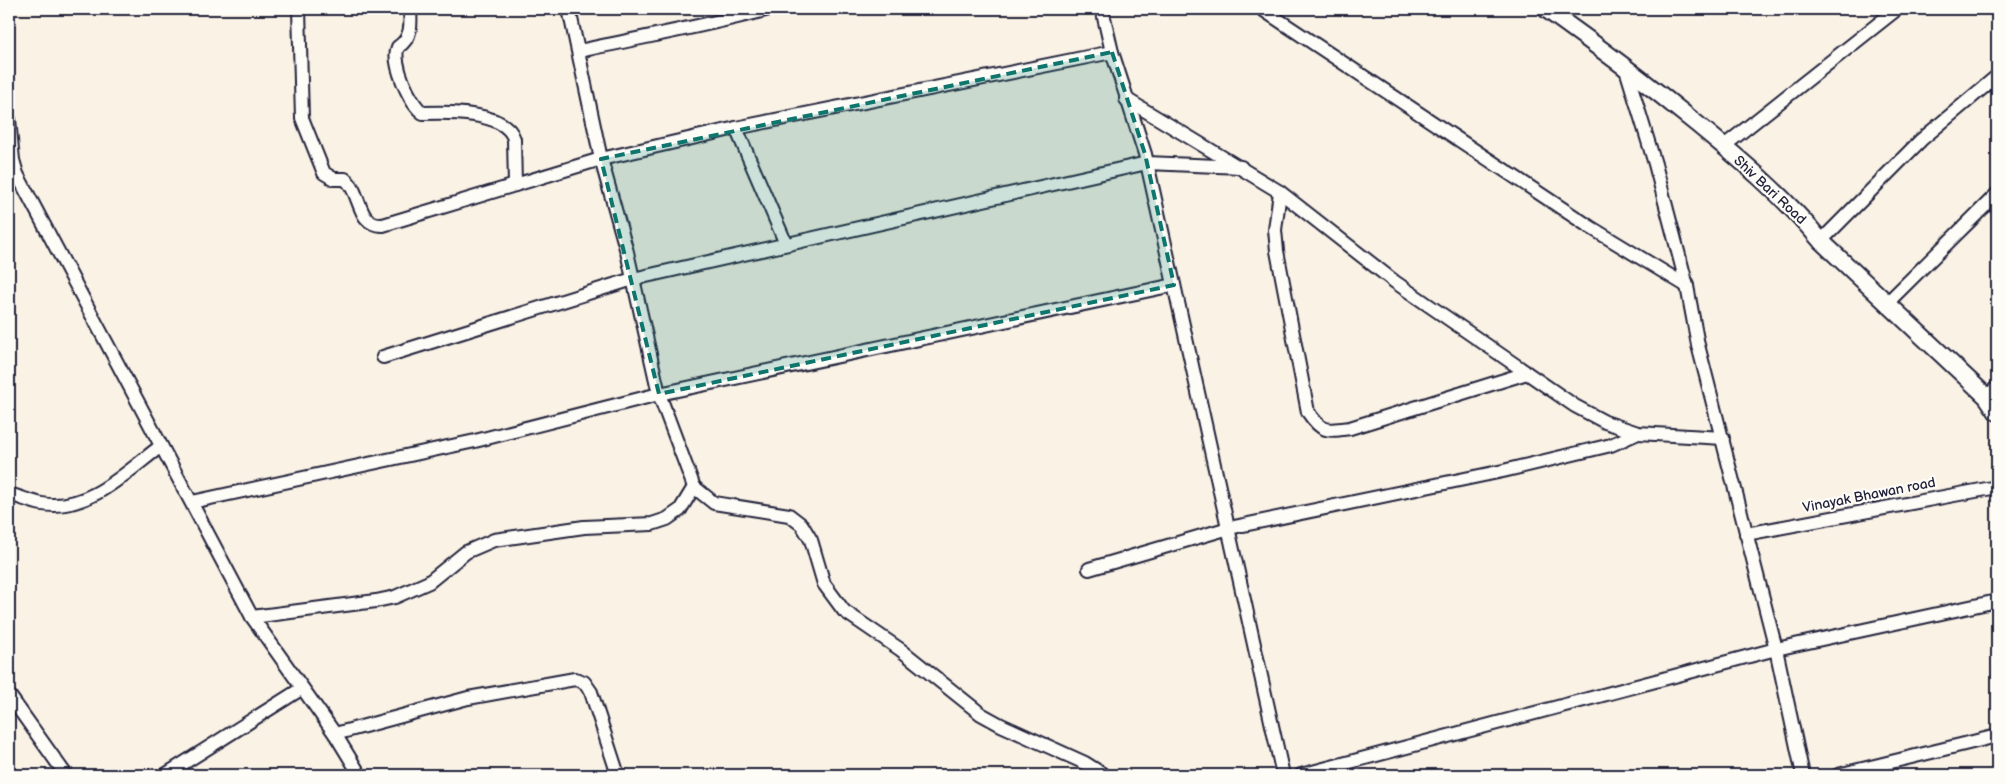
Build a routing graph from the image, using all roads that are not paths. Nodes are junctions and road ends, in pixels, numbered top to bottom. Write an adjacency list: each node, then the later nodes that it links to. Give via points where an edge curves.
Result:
1 (299, 9): 20 (street, via 302,118 324,173 334,179 345,178 350,183 368,222 384,225)
2 (410, 9): 20 (street, via 410,32 405,43 398,47 395,61 414,104 423,113 467,112 505,126 514,139)
3 (569, 9): 9 (street)
4 (769, 9): 9 (street, via 707,26)
5 (1102, 9): 10 (street)
6 (1262, 9): 27 (street, via 1590,228)
7 (1546, 9): 11 (street, Shiv Bari Road)
8 (1897, 9): 16 (street)
9 (579, 51): 17 (street)
10 (1112, 52): 13 (street); 15 (street)
11 (1625, 66): 16 (street, Shiv Bari Road); 27 (street)
12 (1997, 76): 23 (street, via 1921,140)
13 (1126, 99): 18 (street); 19 (street)
14 (9, 119): 36 (street, via 17,174)
15 (736, 128): 17 (street); 24 (street)
16 (1724, 146): 23 (street, Shiv Bari Road, via 1798,213)
17 (601, 158): 20 (street); 25 (street)
18 (1147, 163): 19 (street); 24 (street); 26 (street)
19 (1241, 167): 21 (street)
20 (515, 185)
21 (1280, 192): 30 (street, via 1395,282); 30 (street, via 1275,230 1277,251 1308,412 1316,425 1328,431 1350,428)
22 (1997, 194): 28 (street)
23 (1821, 241): 28 (street, Shiv Bari Road)
24 (786, 244): 25 (street)
25 (633, 279): 29 (street); 32 (street)
26 (1174, 285): 32 (street); 41 (street)
27 (1687, 286): 35 (street, via 1698,345)
28 (1888, 302): 31 (street, Shiv Bari Road)
29 (383, 357)
30 (1527, 373): 34 (street, via 1604,422)
31 (1992, 392): 33 (street, Shiv Bari Road)
32 (660, 394): 37 (street); 40 (street, via 475,441)
33 (1997, 412)
34 (1638, 433): 35 (street); 41 (street, via 1611,445 1503,471)
35 (1724, 438): 42 (street)
36 (161, 446): 39 (street, via 85,500 65,505 43,504); 40 (street)
37 (694, 487): 45 (street, via 680,510 652,524 584,527 494,540 466,552 429,582 395,596); 55 (street, via 714,503 789,515 811,540 824,584 844,611 901,650 981,714)
38 (1997, 487): 42 (street, Vinayak Bhawan road)
39 (9, 494)
40 (192, 502): 45 (street)
41 (1228, 528): 43 (street); 56 (street)
42 (1746, 534): 46 (street)
43 (1089, 569)
44 (1997, 600): 46 (street)
45 (252, 616): 47 (street)
46 (1776, 649): 57 (street); 58 (street)
47 (302, 689): 49 (street); 52 (street)
48 (9, 695): 51 (street)
49 (334, 734): 53 (street); 54 (street, via 468,698 575,679 584,682 591,692)
50 (1997, 736): 59 (street)
51 (66, 775)
52 (165, 775)
53 (360, 775)
54 (618, 775)
55 (1104, 775)
56 (1283, 775)
57 (1301, 775)
58 (1803, 775)
59 (1838, 775)

